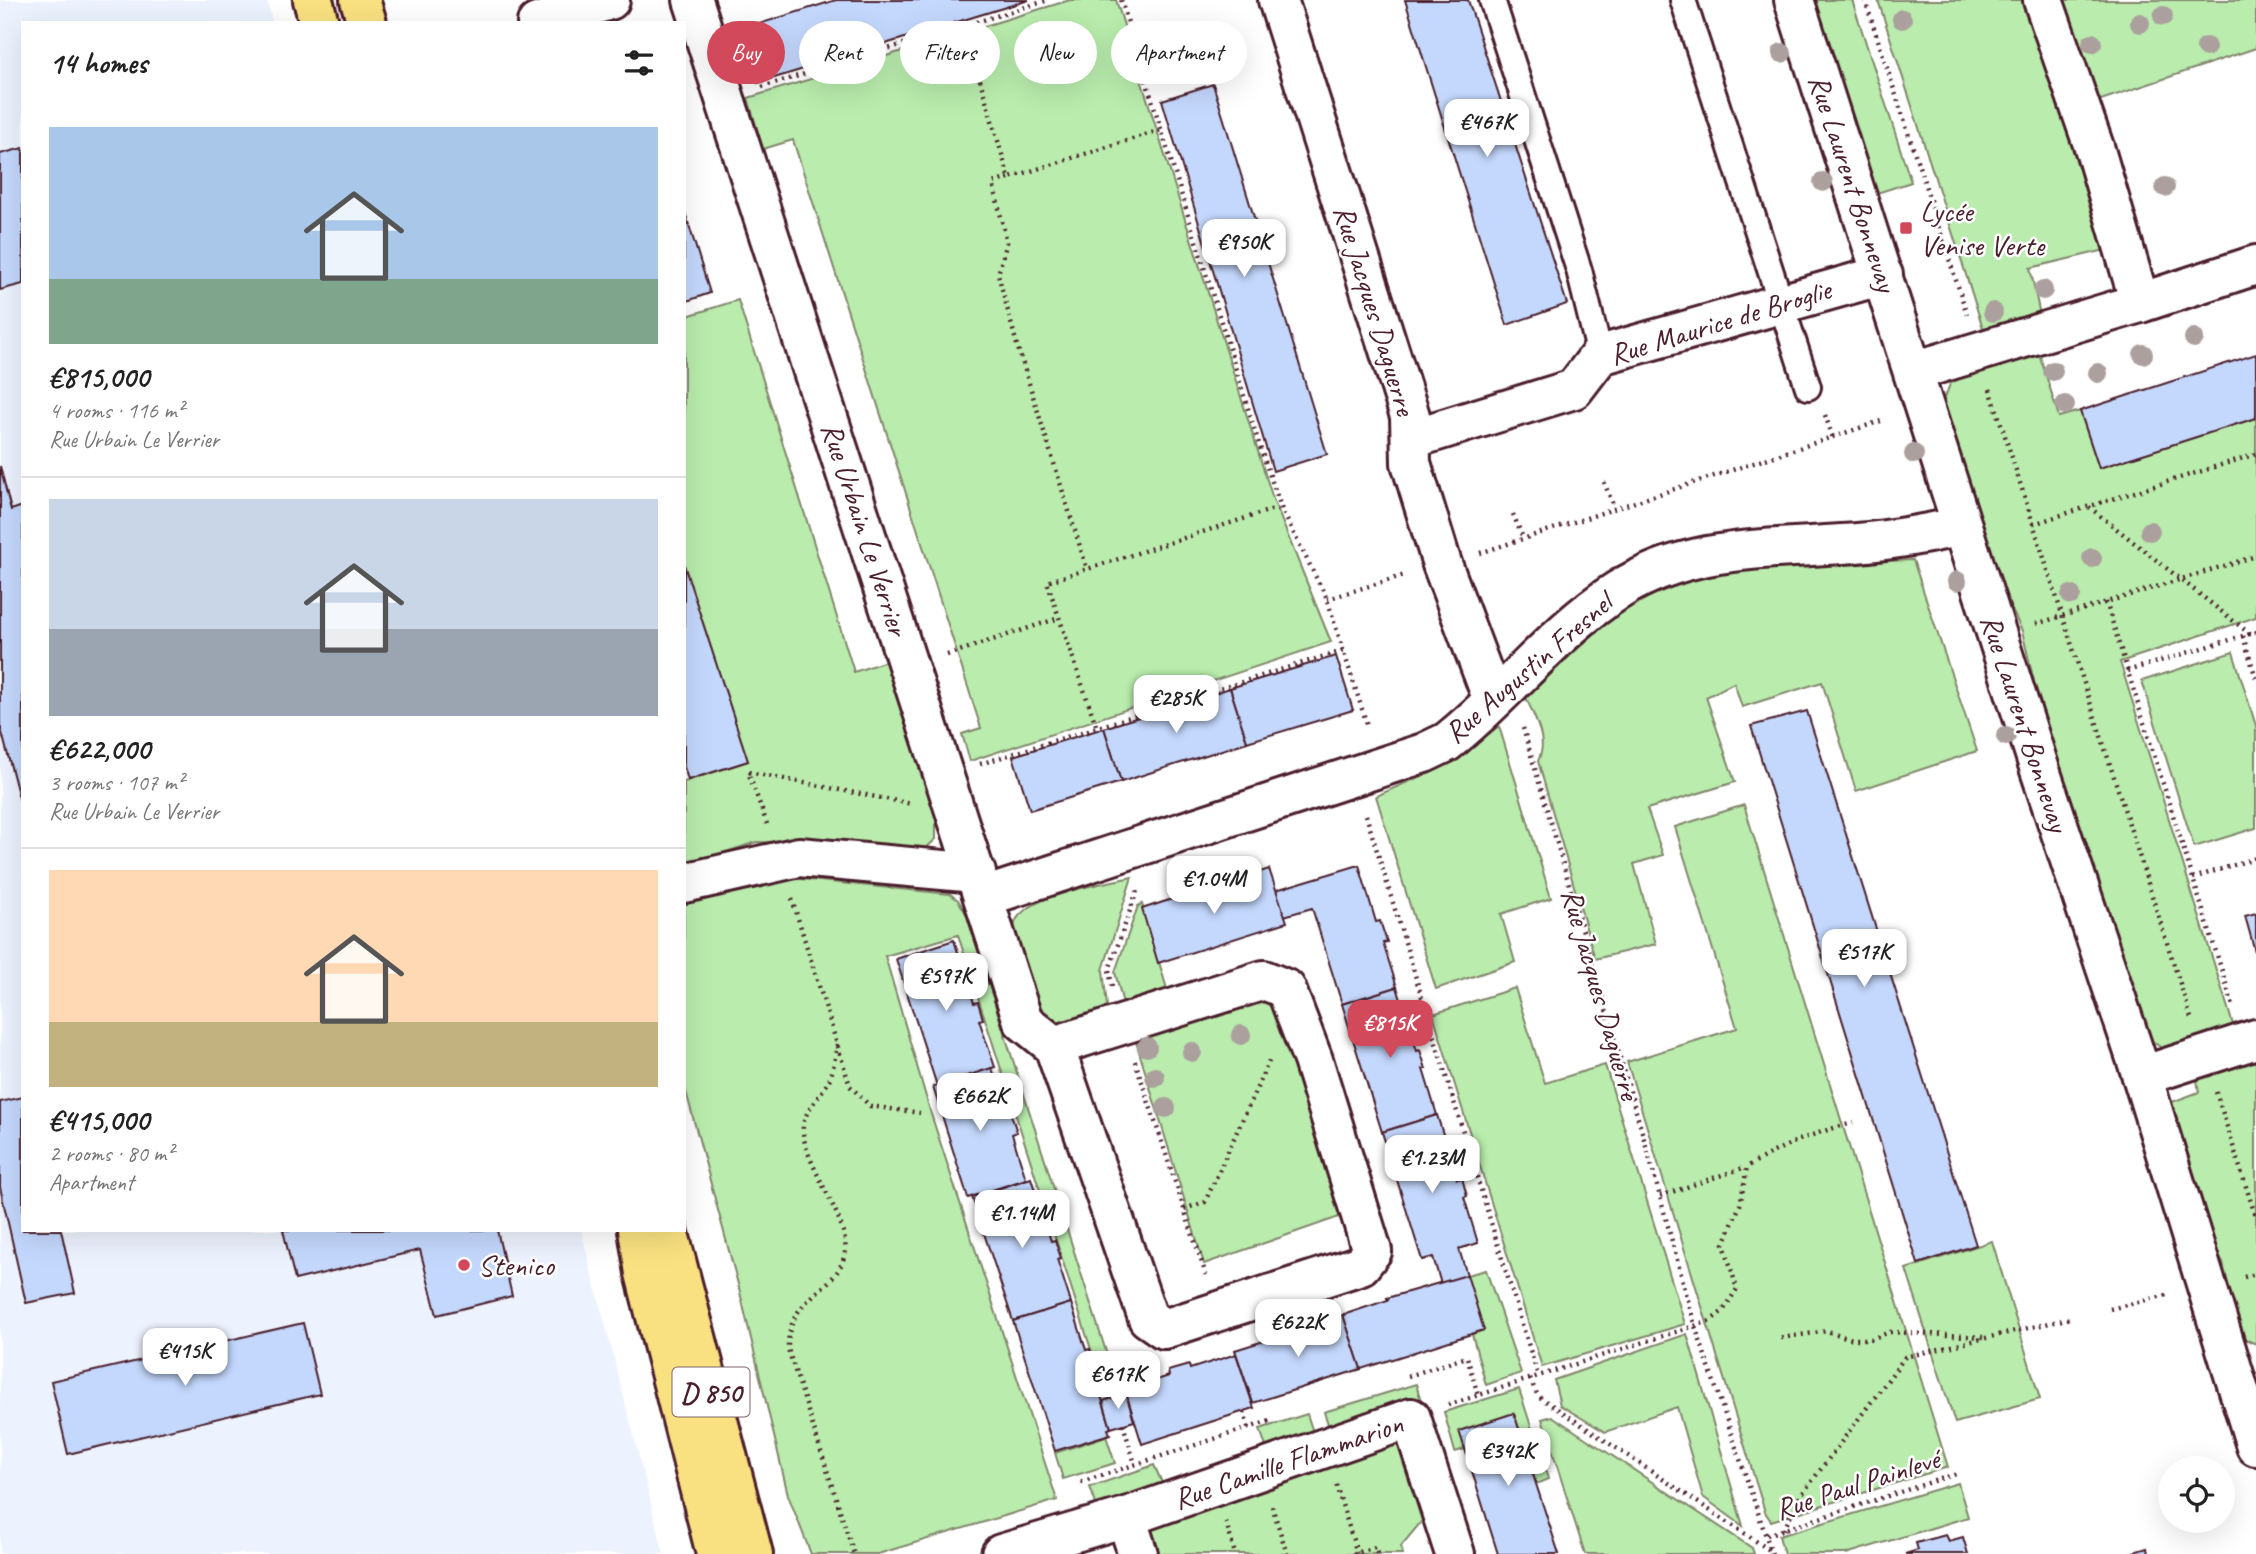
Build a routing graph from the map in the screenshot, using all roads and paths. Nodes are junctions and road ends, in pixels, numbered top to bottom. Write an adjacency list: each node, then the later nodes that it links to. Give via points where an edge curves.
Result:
1 (313, 0): 13 (main road)
2 (360, 0): 14 (main road)
3 (610, 0): 15 (street)
4 (693, 0): 19 (street, Rue Urbain Le Verrier)
5 (1049, 0): 16 (path)
6 (1121, 0): 20 (path)
7 (1278, 0): 31 (street, Rue Jacques Daguerre, via 1410,416)
8 (1492, 0): 27 (lane, via 1579,270)
9 (1682, 0): 25 (lane)
10 (1794, 0): 23 (street, Rue Laurent Bonnevay)
11 (1865, 0): 26 (path)
12 (2043, 0): 24 (street, via 2095,150)
13 (318, 21)
14 (366, 21)
15 (543, 21)
16 (980, 21)
17 (900, 46): 19 (path)
18 (981, 84): 21 (path)
19 (725, 99): 68 (street, Rue Urbain Le Verrier)
20 (1161, 130): 21 (path); 36 (path)
21 (1009, 177): 43 (path, via 993,183 1007,242 998,274)
22 (2256, 265): 24 (street)
23 (1883, 275): 25 (street, Rue Maurice de Broglie); 28 (street, Rue Laurent Bonnevay)
24 (2140, 303): 26 (street)
25 (1781, 304): 27 (street, Rue Maurice de Broglie); 29 (lane)
26 (1978, 351): 28 (street); 38 (path)
27 (1600, 355): 31 (street, Rue Maurice de Broglie, via 1574,389)
28 (1914, 371): 39 (street, Rue Laurent Bonnevay)
29 (1808, 387)
30 (1881, 421): 35 (path)
31 (1411, 439): 58 (street, Rue Jacques Daguerre, via 1411,463 1438,552)
32 (2256, 454): 34 (path)
33 (1604, 482): 35 (path)
34 (2089, 507): 38 (path); 45 (path)
35 (1615, 508): 40 (path)
36 (1282, 510): 43 (path); 46 (path)
37 (1513, 514): 40 (path)
38 (2033, 524): 48 (path)
39 (1962, 526): 58 (street, Rue Augustin Fresnel, via 1899,539 1770,546 1677,562 1589,610); 77 (street, Rue Laurent Bonnevay)
40 (1523, 538): 42 (path)
41 (2256, 556): 45 (path)
42 (1468, 557)
43 (1087, 569): 49 (path, via 1047,582)
44 (1413, 573): 46 (path)
45 (2181, 580): 47 (path); 52 (path)
46 (1327, 599): 54 (path)
47 (2106, 603): 48 (path); 56 (path)
48 (2063, 616): 50 (path); 76 (path)
49 (1059, 618): 55 (path); 59 (path)
50 (2024, 628)
51 (2256, 632): 52 (path)
52 (2249, 634): 53 (path)
53 (2243, 636): 56 (path); 57 (path)
54 (1343, 650): 59 (path); 60 (path)
55 (935, 658)
56 (2127, 671): 66 (path)
57 (2256, 678)
58 (1502, 691): 68 (street, Rue Augustin Fresnel, via 1447,742 1424,753); 81 (path, Rue Jacques Daguerre)
59 (1096, 725): 61 (path)
60 (1370, 734)
61 (970, 767)
62 (925, 806): 64 (path, via 748,772)
63 (1364, 807): 92 (path)
64 (769, 830)
65 (2256, 858): 66 (path)
66 (2193, 878): 73 (path)
67 (686, 883): 68 (street, Rue Augustin Fresnel, via 799,857)
68 (980, 885): 75 (street, Rue Urbain Le Verrier, via 1023,1021)
69 (1138, 887): 71 (path, via 1109,970)
70 (789, 891): 74 (path)
71 (1123, 1025): 72 (street, via 1264,980 1286,989); 75 (street); 82 (path)
72 (1302, 1026): 82 (path, via 1274,1051 1205,1202); 86 (street, via 1372,1251 1361,1265)
73 (2250, 1041): 76 (street)
74 (837, 1044): 78 (path, via 844,1072 860,1098 870,1106); 112 (path, via 830,1077 806,1115 803,1129 808,1153 842,1230 845,1252 837,1271 791,1320 788,1349)
75 (1054, 1046): 89 (street, via 1148,1318)
76 (2204, 1056): 77 (street); 83 (path)
77 (2142, 1076): 94 (street, Rue Laurent Bonnevay)
78 (920, 1113)
79 (1853, 1123): 80 (path, via 1781,1147)
80 (1747, 1167): 81 (path); 88 (path, Rue Camille Flammarion, via 1740,1205 1724,1244 1737,1289 1723,1311)
81 (1660, 1196): 88 (path, Rue Jacques Daguerre)
82 (1184, 1209): 86 (path)
83 (2256, 1218)
84 (638, 1232): 110 (main road, D 850)
85 (669, 1232): 111 (main road, D 850)
86 (1216, 1313): 89 (street)
87 (2071, 1318): 90 (path)
88 (1695, 1326): 92 (path, Rue Camille Flammarion); 107 (path, Rue Jacques Daguerre)
89 (1164, 1329): 95 (path, via 1146,1361 1107,1374)
90 (1990, 1337): 91 (path, via 1889,1332 1871,1339 1852,1339 1827,1331); 106 (path, via 1905,1357 1797,1502)
91 (1781, 1338)
92 (1538, 1376): 93 (path, Rue Camille Flammarion)
93 (1530, 1378): 97 (path, Rue Camille Flammarion); 108 (path, via 1538,1396)
94 (2246, 1381): 100 (street, Rue Laurent Bonnevay)
95 (1115, 1398)
96 (1244, 1412): 99 (path)
97 (1411, 1418): 105 (street, Rue Camille Flammarion); 117 (street)
98 (1123, 1424): 101 (path)
99 (1248, 1428)
100 (2256, 1446)
101 (1135, 1464)
102 (1959, 1473): 106 (path, Rue Paul Painlevé)
103 (1335, 1481): 109 (path)
104 (1271, 1504): 115 (path)
105 (1126, 1517): 113 (street, Rue Camille Flammarion); 114 (street)
106 (1784, 1530): 107 (path, Rue Paul Painlevé)
107 (1767, 1535): 108 (path, Rue Jacques Daguerre)
108 (1772, 1552)
109 (1355, 1553): 116 (path, via 1375,1547)
110 (716, 1554)
111 (753, 1554)
112 (854, 1554)
113 (1001, 1554)
114 (1138, 1554)
115 (1287, 1554)
116 (1377, 1554)
117 (1455, 1554)

